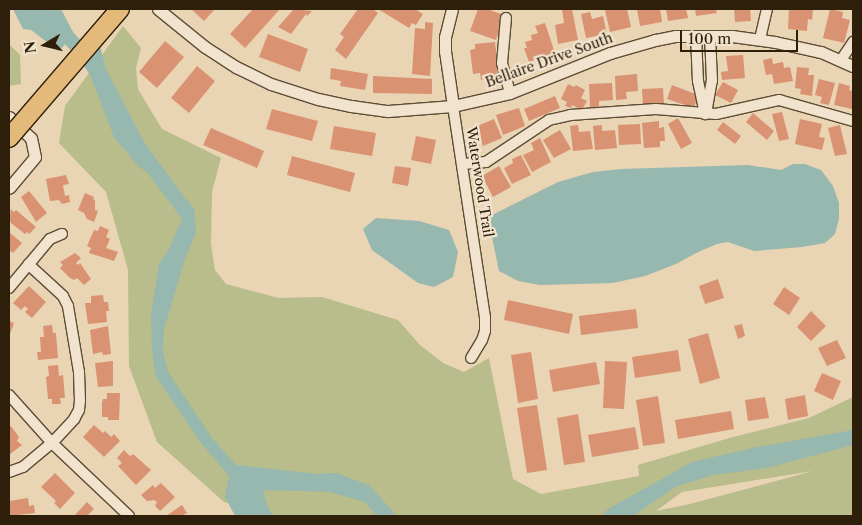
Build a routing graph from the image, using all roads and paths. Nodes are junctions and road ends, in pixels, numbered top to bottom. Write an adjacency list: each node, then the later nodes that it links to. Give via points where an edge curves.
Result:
1 (106, 9): 18 (highway)
2 (120, 9): 19 (highway, bridge)
3 (158, 9): 14 (street, Bellaire Drive South, via 236,67 290,92 388,111)
4 (452, 9): 14 (street, Waterwood Trail, via 445,37)
5 (767, 9): 9 (street)
6 (506, 18): 13 (street, via 502,63)
7 (696, 36): 8 (street, Bellaire Drive South); 13 (street, Bellaire Drive South, via 655,40 610,53); 15 (street, via 698,80)
8 (710, 36): 9 (street, Bellaire Drive South); 15 (street, via 712,81)
9 (760, 40): 11 (street, Bellaire Drive South, via 821,52)
10 (853, 42): 11 (street)
11 (840, 60): 12 (street, Bellaire Drive South)
12 (853, 66)
13 (510, 93): 14 (street, Bellaire Drive South)
14 (452, 106): 20 (street, Waterwood Trail)
15 (705, 114): 17 (street, via 779,100); 20 (street, via 656,109 555,118 486,162)
16 (9, 117): 21 (street, via 31,138 35,157)
17 (853, 121)
18 (9, 124)
19 (9, 138)
20 (463, 164): 25 (street, Waterwood Trail, via 485,331)
21 (9, 188)
22 (62, 234): 23 (street, via 50,239)
23 (28, 264): 24 (street); 27 (street, via 63,296 68,306 79,372 79,410)
24 (9, 288)
25 (471, 358)
26 (9, 395): 27 (street)
27 (52, 443): 28 (street, via 23,467); 29 (street)
28 (9, 472)
29 (129, 516)

